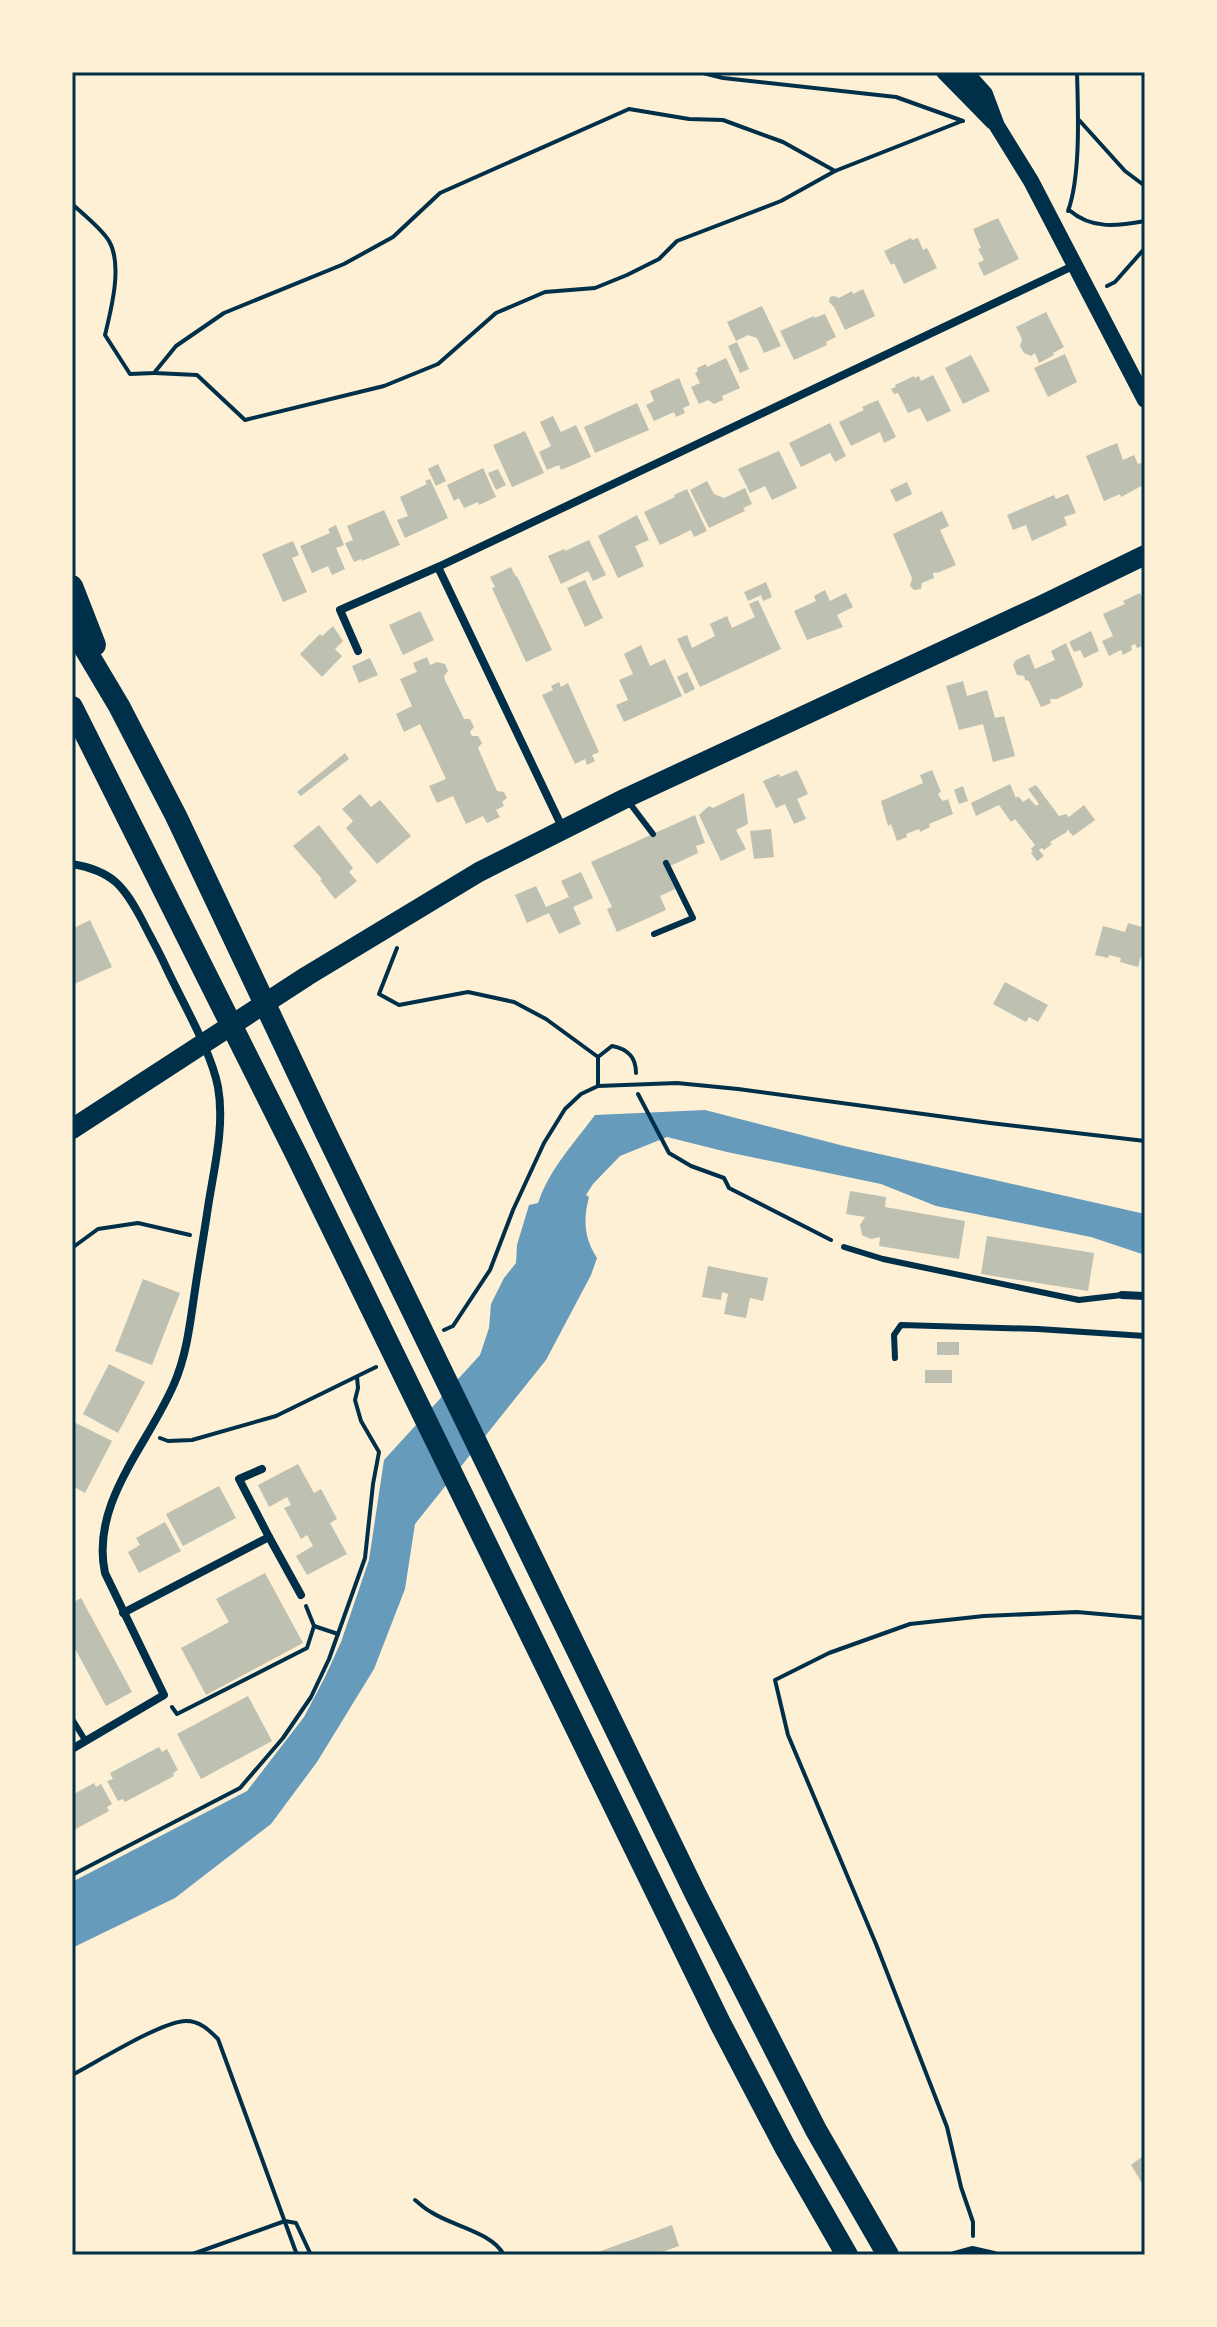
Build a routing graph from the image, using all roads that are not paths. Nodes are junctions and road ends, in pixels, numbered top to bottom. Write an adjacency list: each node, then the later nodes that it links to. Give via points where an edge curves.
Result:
1 (944, 72): 3 (main road)
2 (965, 72): 3 (main road, via 985,94)
3 (997, 126): 4 (main road)
4 (1076, 265): 5 (main road); 7 (street)
5 (1145, 400)
6 (1145, 555): 13 (main road)
7 (438, 567): 10 (street, via 340,610); 14 (street)
8 (72, 586): 11 (highway)
9 (72, 627): 11 (highway)
10 (358, 651)
11 (119, 706): 32 (highway, via 696,1895)
12 (76, 715): 33 (highway, via 720,2023)
13 (626, 798): 14 (main road); 15 (lane)
14 (563, 829): 19 (main road, via 394,922)
15 (653, 834)
16 (666, 863): 18 (lane, via 693,918)
17 (72, 864): 28 (street, via 107,875 129,895 211,1061 221,1113 183,1360 122,1480 103,1534 105,1573)
18 (654, 934)
19 (73, 1126)
20 (844, 1247): 21 (lane, via 1079,1300)
21 (1122, 1295): 22 (street)
22 (1145, 1296)
23 (1145, 1336): 24 (lane, via 901,1325 894,1335)
24 (895, 1358)
25 (262, 1469): 26 (street, via 239,1479)
26 (269, 1537): 27 (street); 28 (street)
27 (301, 1595)
28 (123, 1613): 30 (street, via 164,1695)
29 (72, 1719): 30 (lane)
30 (85, 1740): 31 (street)
31 (72, 1749)
32 (886, 2253)
33 (847, 2255)
34 (954, 2255): 35 (street, via 972,2250)
35 (994, 2255)

